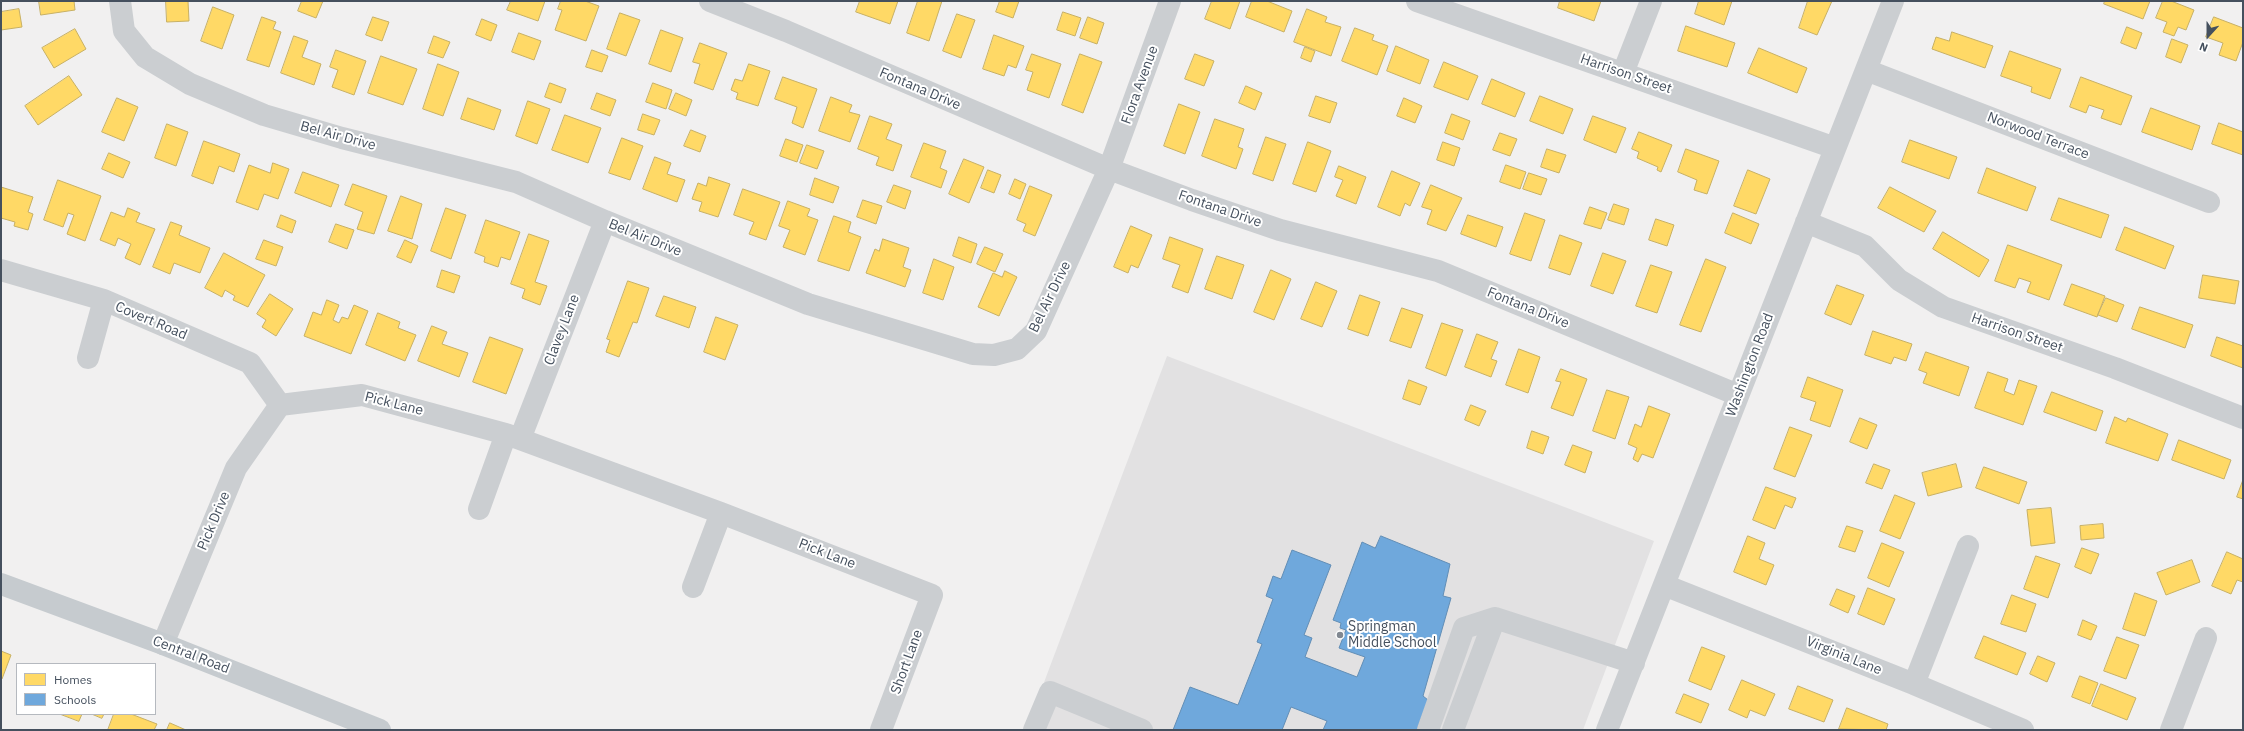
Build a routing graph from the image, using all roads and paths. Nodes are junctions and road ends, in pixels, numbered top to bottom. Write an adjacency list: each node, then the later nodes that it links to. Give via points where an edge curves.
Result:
1 (120, 1): 12 (street, Bel Air Drive, via 124,31 145,57 190,84 264,115 342,138 516,182)
2 (710, 1): 10 (street, Fontana Drive)
3 (1170, 1): 10 (street, Flora Avenue)
4 (1417, 1): 8 (street, Harrison Street)
5 (1651, 1): 8 (street)
6 (1893, 1): 7 (street, Washington Road)
7 (1866, 70): 9 (street, Washington Road); 11 (street, Norwood Terrace)
8 (1623, 73): 9 (street, Harrison Street)
9 (1835, 148): 13 (street, Washington Road)
10 (1109, 169): 12 (street, Bel Air Drive, via 1036,331 1017,348 994,355 973,354 808,304); 17 (street, Fontana Drive, via 1280,230 1438,271)
11 (2209, 202)
12 (605, 221): 20 (street, Clavey Lane)
13 (1806, 222): 17 (street, Washington Road); 19 (street, Harrison Street, via 1865,246 1899,280 1943,307 2115,368)
14 (1, 270): 15 (street, Covert Road)
15 (104, 300): 16 (street); 18 (street, Covert Road, via 250,363)
16 (88, 358)
17 (1738, 395): 25 (street, Washington Road)
18 (280, 405): 20 (street, Pick Lane, via 362,395); 30 (street, Pick Drive, via 236,468)
19 (2243, 418)
20 (513, 436): 21 (street); 22 (street, Pick Lane)
21 (479, 509)
22 (721, 513): 26 (street); 27 (street, Pick Lane)
23 (1968, 546): 32 (street)
24 (1, 584): 30 (main road, Central Road)
25 (1664, 585): 31 (street, Washington Road); 32 (street, Virginia Lane)
26 (693, 587)
27 (932, 595): 34 (street, Short Lane)
28 (1495, 618): 31 (street); 37 (street, via 1464,628); 38 (street)
29 (2206, 638): 41 (street)
30 (163, 644): 33 (main road, Central Road)
31 (1634, 663): 39 (street, Washington Road)
32 (1914, 684): 40 (street, Virginia Lane)
33 (380, 730)
34 (881, 730)
35 (1034, 730): 36 (street, via 1050,692)
36 (1142, 730)
37 (1428, 730)
38 (1453, 730)
39 (1607, 730)
40 (2023, 730)
41 (2171, 730)

